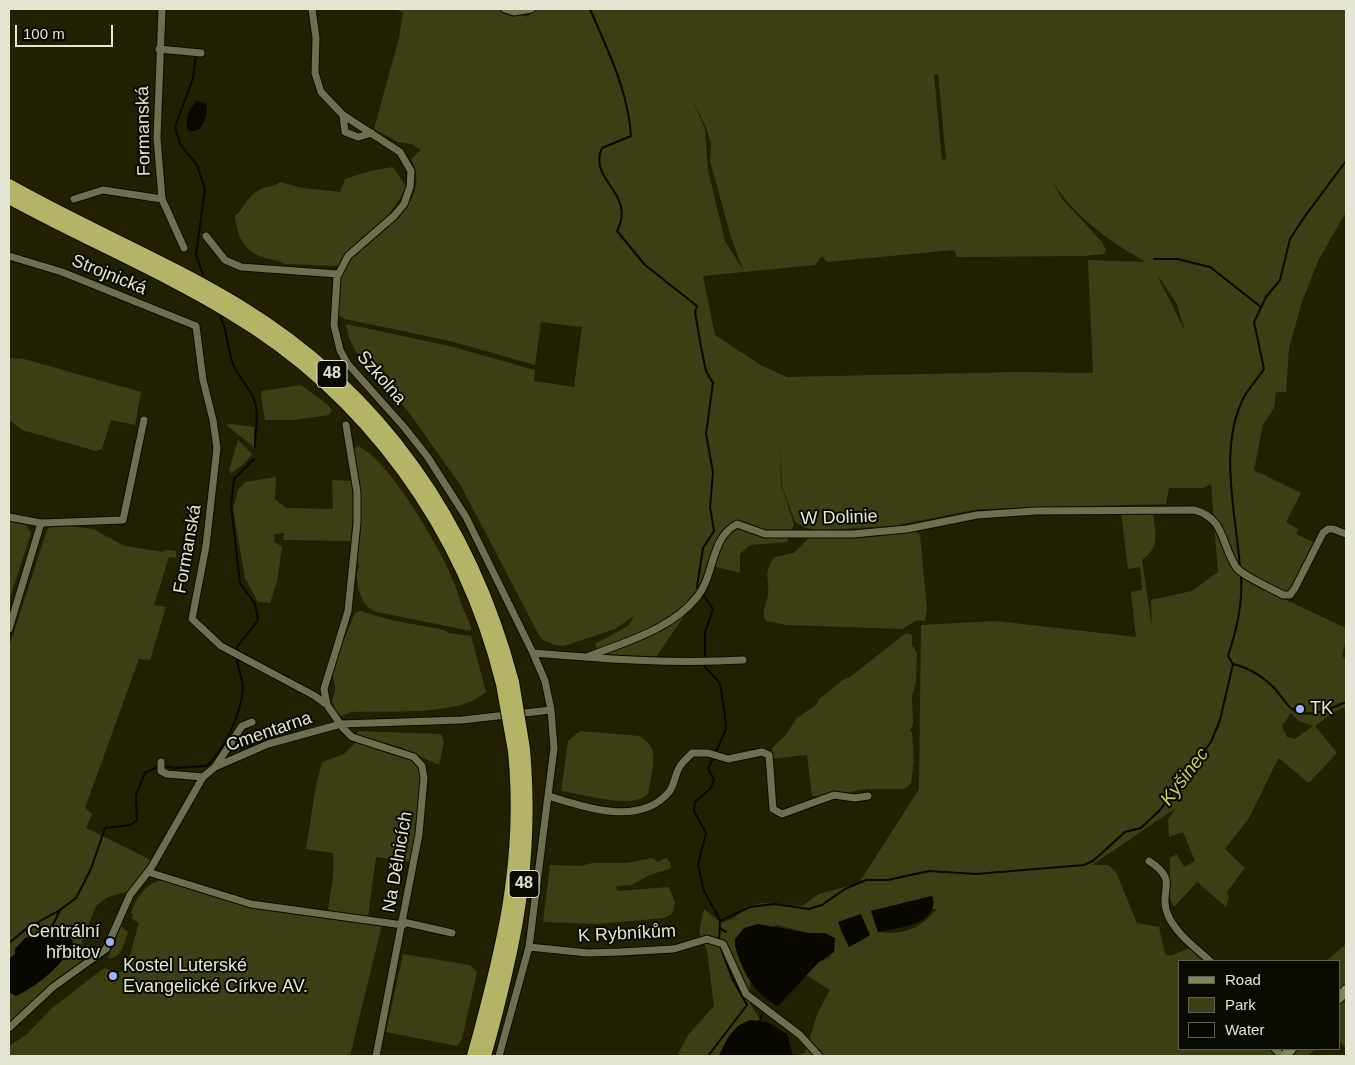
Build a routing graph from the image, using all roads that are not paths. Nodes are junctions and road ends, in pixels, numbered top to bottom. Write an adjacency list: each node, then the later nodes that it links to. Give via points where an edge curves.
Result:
1 (162, 9): 5 (street, Formanská)
2 (312, 9): 7 (street, Szkolna, via 316,38 315,73 326,100)
3 (504, 9): 4 (street, via 514,12)
4 (530, 9)
5 (159, 49): 6 (street); 11 (street, Formanská, via 157,138)
6 (201, 53)
7 (343, 115): 8 (street, Szkolna); 8 (street, via 345,132 358,137)
8 (372, 134): 16 (street, Szkolna, via 405,158 412,171 410,187 399,211 348,256)
9 (9, 185): 27 (highway, 48, via 240,306 294,343 351,392 407,456 452,526 487,599)
10 (9, 198): 27 (highway, 48, via 231,313 290,353 330,387 389,451 432,511 459,562)
11 (162, 198): 12 (street, via 103,190); 14 (street, Formanská)
12 (74, 199)
13 (206, 236): 16 (street, via 224,260 241,267)
14 (184, 248)
15 (9, 256): 17 (street, Strojnická, via 62,272)
16 (338, 274): 24 (street, Szkolna, via 334,325 342,356 404,427 446,484 490,562)
17 (196, 326): 29 (street, Formanská, via 217,448 206,546 192,619 209,637)
18 (144, 420): 21 (street, via 123,520)
19 (346, 425): 28 (street, via 357,492 357,523 348,611)
20 (9, 517): 21 (street)
21 (41, 523): 23 (street)
22 (1346, 534): 25 (street, W Dolinie, via 1333,528 1323,533 1295,588 1290,595 1283,595 1240,571 1218,524 1200,511 1036,511 977,515 908,529 853,534 765,534 737,524 727,530 720,541 698,596 676,618)
23 (9, 629)
24 (533, 653): 25 (street); 31 (street, Szkolna, via 545,681)
25 (586, 657): 26 (street, via 704,662)
26 (743, 660)
27 (508, 683): 34 (highway, 48, bridge)
28 (324, 688): 29 (street); 30 (street)
29 (315, 696): 30 (street, Formanská)
30 (327, 705): 33 (street)
31 (551, 710): 33 (street, Cmentarna, via 462,720); 38 (street, Szkolna, via 554,748)
32 (252, 722): 36 (street, via 242,726)
33 (340, 724): 36 (street, Cmentarna, via 268,744); 42 (street, Na Dělnicích, via 357,739 412,756 422,768 422,814)
34 (519, 750): 48 (highway, 48, via 513,884 502,946); 49 (highway, 48, via 528,820 524,882 512,951)
35 (160, 762): 37 (street, via 161,770 167,774)
36 (214, 767): 37 (street, Cmentarna)
37 (203, 777): 41 (street, Cmentarna)
38 (549, 796): 39 (street, via 592,810 629,812 654,804 669,792 680,766 692,754 708,753 728,759 762,752 768,755 773,809 782,814 834,795); 44 (street, Szkolna)
39 (868, 796)
40 (1149, 861): 45 (street, via 1164,872 1167,880 1168,916 1181,934)
41 (148, 872): 42 (street, via 251,904); 46 (street, Cmentarna, via 130,895 106,949 53,987)
42 (403, 924): 43 (street); 47 (street, Na Dělnicích)
43 (452, 933)
44 (529, 947): 50 (street, Szkolna); 51 (street, K Rybníkům, via 588,952 674,949 707,939 723,944 746,994 800,1034)
45 (1209, 960)
46 (9, 1028)
47 (376, 1056)
48 (473, 1056)
49 (485, 1056)
50 (499, 1056)
51 (819, 1056)

